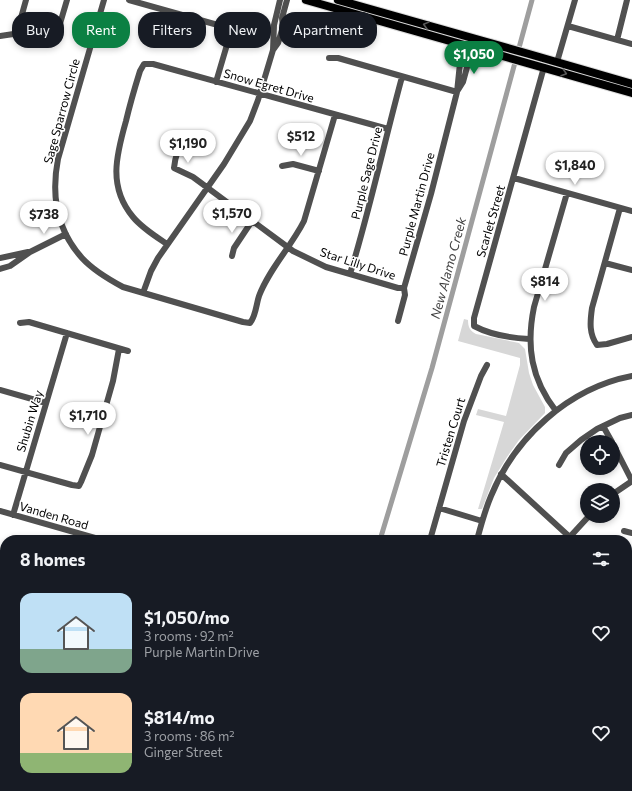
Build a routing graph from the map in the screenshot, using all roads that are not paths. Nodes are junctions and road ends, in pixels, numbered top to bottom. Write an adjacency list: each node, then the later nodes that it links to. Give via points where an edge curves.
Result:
1 (26, 0): 11 (street)
2 (67, 0): 12 (street)
3 (104, 0): 41 (street, Sage Sparrow Circle, via 55,177 57,209)
4 (129, 0): 25 (street, via 230,30)
5 (280, 0): 20 (street, via 274,25)
6 (287, 0): 20 (street, via 282,18 283,27)
7 (306, 0): 17 (main road)
8 (338, 0): 22 (main road, one-way to 8)
9 (575, 0): 13 (street)
10 (627, 0): 16 (street)
11 (22, 12)
12 (63, 12)
13 (568, 26): 16 (street); 22 (street)
14 (12, 34): 15 (street)
15 (0, 36)
16 (617, 40): 18 (street)
17 (462, 44): 19 (main road); 27 (street, Purple Martin Drive)
18 (632, 44)
19 (475, 48): 23 (main road); 27 (street, Purple Martin Drive)
20 (273, 50): 29 (street)
21 (329, 58): 24 (street, via 338,58)
22 (557, 62): 26 (main road)
23 (544, 67): 28 (main road, one-way to 28); 35 (street, Scarlet Street)
24 (402, 77): 27 (street); 31 (street, Purple Sage Drive)
25 (216, 82): 29 (street, Snow Egret Drive); 42 (street, Snow Egret Drive, via 152,64 144,64 140,71 118,147 115,172 121,198 133,218)
26 (632, 84)
27 (457, 92): 51 (street, Purple Martin Drive)
28 (632, 93)
29 (260, 94): 30 (street, Snow Egret Drive); 36 (street, via 250,121 235,148)
30 (335, 115): 31 (street, Snow Egret Drive); 34 (street)
31 (388, 129): 50 (street, Purple Sage Drive)
32 (186, 134): 36 (street, Star Lilly Drive, via 181,142 174,168 193,177)
33 (282, 166): 34 (street, via 293,164)
34 (319, 171): 43 (street, via 304,221)
35 (514, 178): 37 (street); 57 (street, Scarlet Street, via 474,318 474,326 501,336)
36 (207, 188): 40 (street, Star Lilly Drive); 42 (street)
37 (567, 193): 38 (street); 57 (street, via 534,307)
38 (620, 208): 39 (street); 47 (street)
39 (632, 211)
40 (252, 221): 43 (street, Star Lilly Drive); 45 (street, via 234,248)
41 (66, 234): 44 (street); 52 (street, Sage Sparrow Circle, via 82,258 93,268 123,287)
42 (166, 244): 52 (street, via 151,271)
43 (288, 247): 50 (street, Star Lilly Drive, via 326,267); 52 (street, Sage Sparrow Circle, via 265,284 250,322)
44 (30, 252): 46 (street); 48 (street, via 10,266)
45 (232, 256)
46 (0, 258)
47 (605, 263): 49 (street); 56 (street, via 592,308 592,338 597,345)
48 (0, 269)
49 (632, 270)
50 (350, 274): 51 (street, Star Lilly Drive)
51 (404, 288): 53 (street, Purple Martin Drive, via 405,295)
52 (143, 293)
53 (398, 321)
54 (20, 323): 55 (street, via 29,322)
55 (67, 333): 58 (street); 63 (street, Shubin Way)
56 (632, 337)
57 (529, 339): 64 (street, via 537,379)
58 (119, 349): 59 (street); 71 (street, via 113,381 92,455 79,486)
59 (128, 351)
60 (486, 364): 75 (street, Tristen Court, via 464,421)
61 (632, 376): 64 (street, via 595,388)
62 (0, 390): 63 (street)
63 (46, 403): 71 (street, Shubin Way)
64 (556, 411): 72 (street, via 526,439)
65 (632, 415): 66 (street)
66 (604, 426): 67 (street); 70 (street, via 566,453)
67 (608, 435)
68 (620, 458): 73 (street)
69 (0, 465): 71 (street)
70 (559, 466)
71 (26, 472): 77 (street, Shubin Way)
72 (501, 474): 78 (street); 87 (street)
73 (632, 481): 74 (street)
74 (620, 489)
75 (439, 508): 78 (street); 85 (street, Tristen Court)
76 (0, 511): 77 (street, Vanden Road)
77 (13, 515): 81 (street, Vanden Road)
78 (482, 521): 86 (street)
79 (583, 523): 88 (street)
80 (624, 531): 82 (street)
81 (74, 532): 83 (street); 84 (street, Vanden Road)
82 (632, 534)
83 (74, 535)
84 (84, 535)
85 (431, 535)
86 (478, 535)
87 (566, 535)
88 (573, 535)

